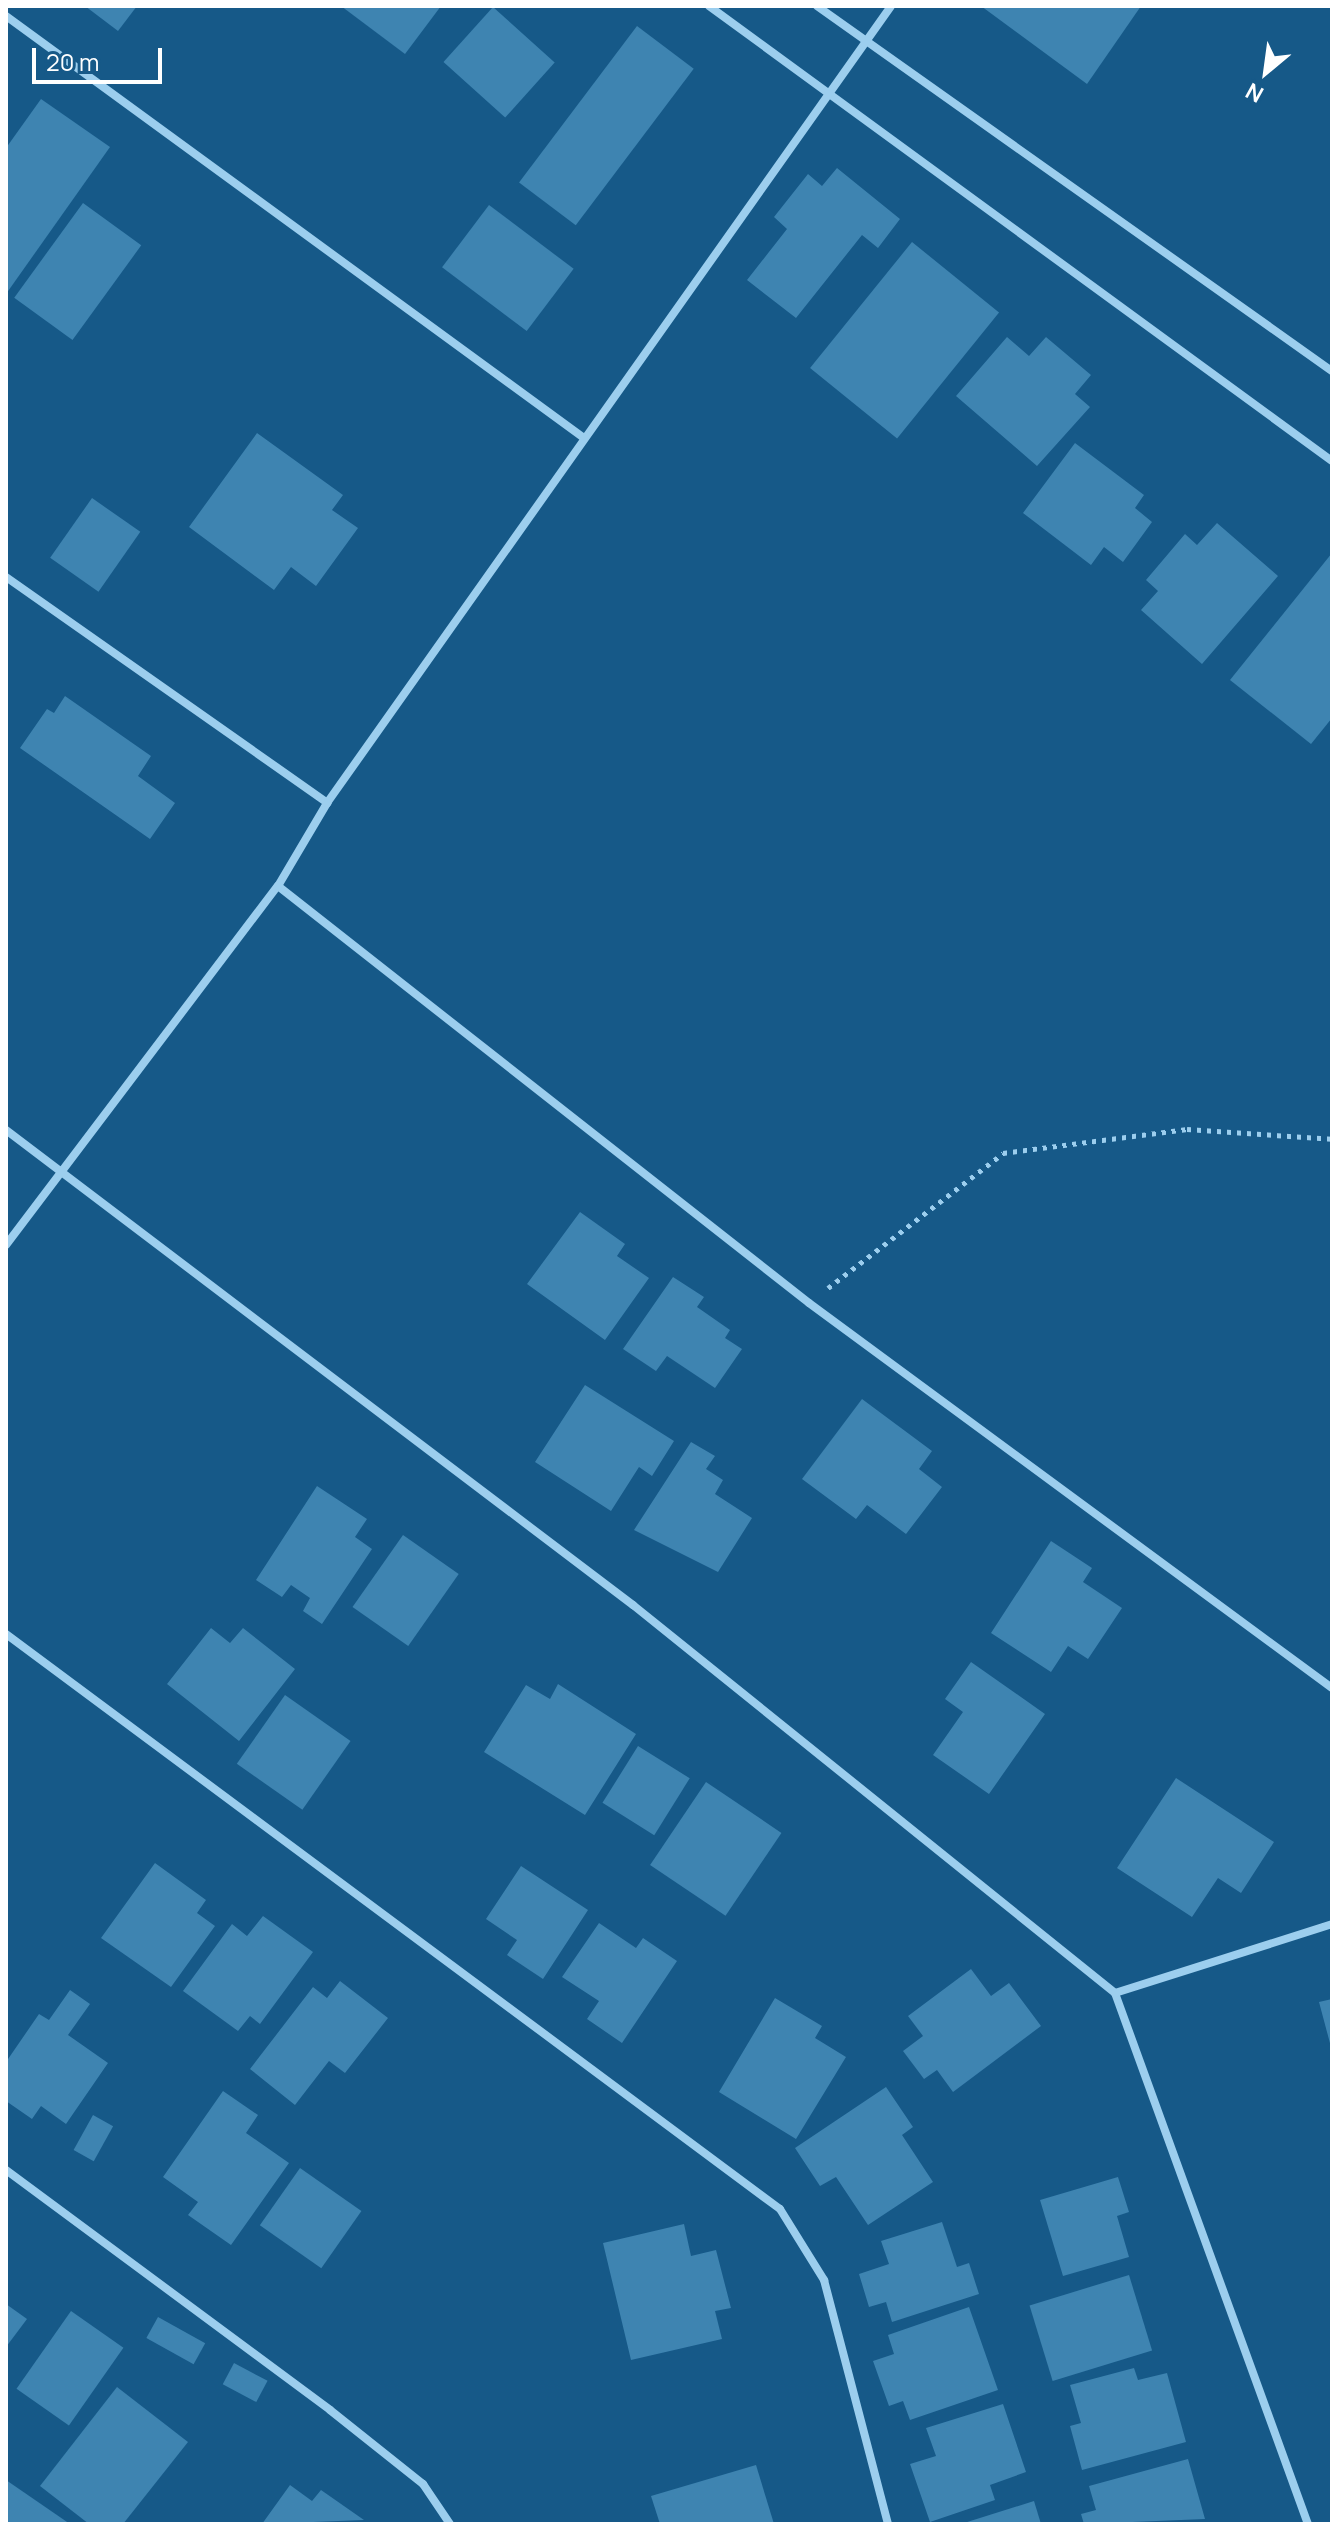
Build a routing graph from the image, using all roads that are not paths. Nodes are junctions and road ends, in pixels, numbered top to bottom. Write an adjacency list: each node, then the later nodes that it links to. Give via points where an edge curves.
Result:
1 (709, 6): 6 (street)
2 (817, 6): 5 (street)
3 (891, 6): 5 (street)
4 (6, 16): 8 (street)
5 (865, 41): 6 (street); 7 (street)
6 (831, 93): 8 (street); 9 (street)
7 (1332, 371)
8 (584, 438): 11 (street)
9 (1332, 461)
10 (6, 577): 11 (street)
11 (327, 803): 12 (street)
12 (278, 886): 14 (street); 17 (street, via 809,1303)
13 (6, 1130): 14 (street)
14 (62, 1171): 15 (street); 19 (street, via 633,1605)
15 (6, 1245)
16 (6, 1634): 22 (street, via 780,2209 824,2280)
17 (1332, 1688)
18 (1332, 1924): 19 (street)
19 (1115, 1993): 23 (street)
20 (6, 2170): 21 (street, via 423,2484)
21 (450, 2524)
22 (888, 2524)
23 (1308, 2524)

